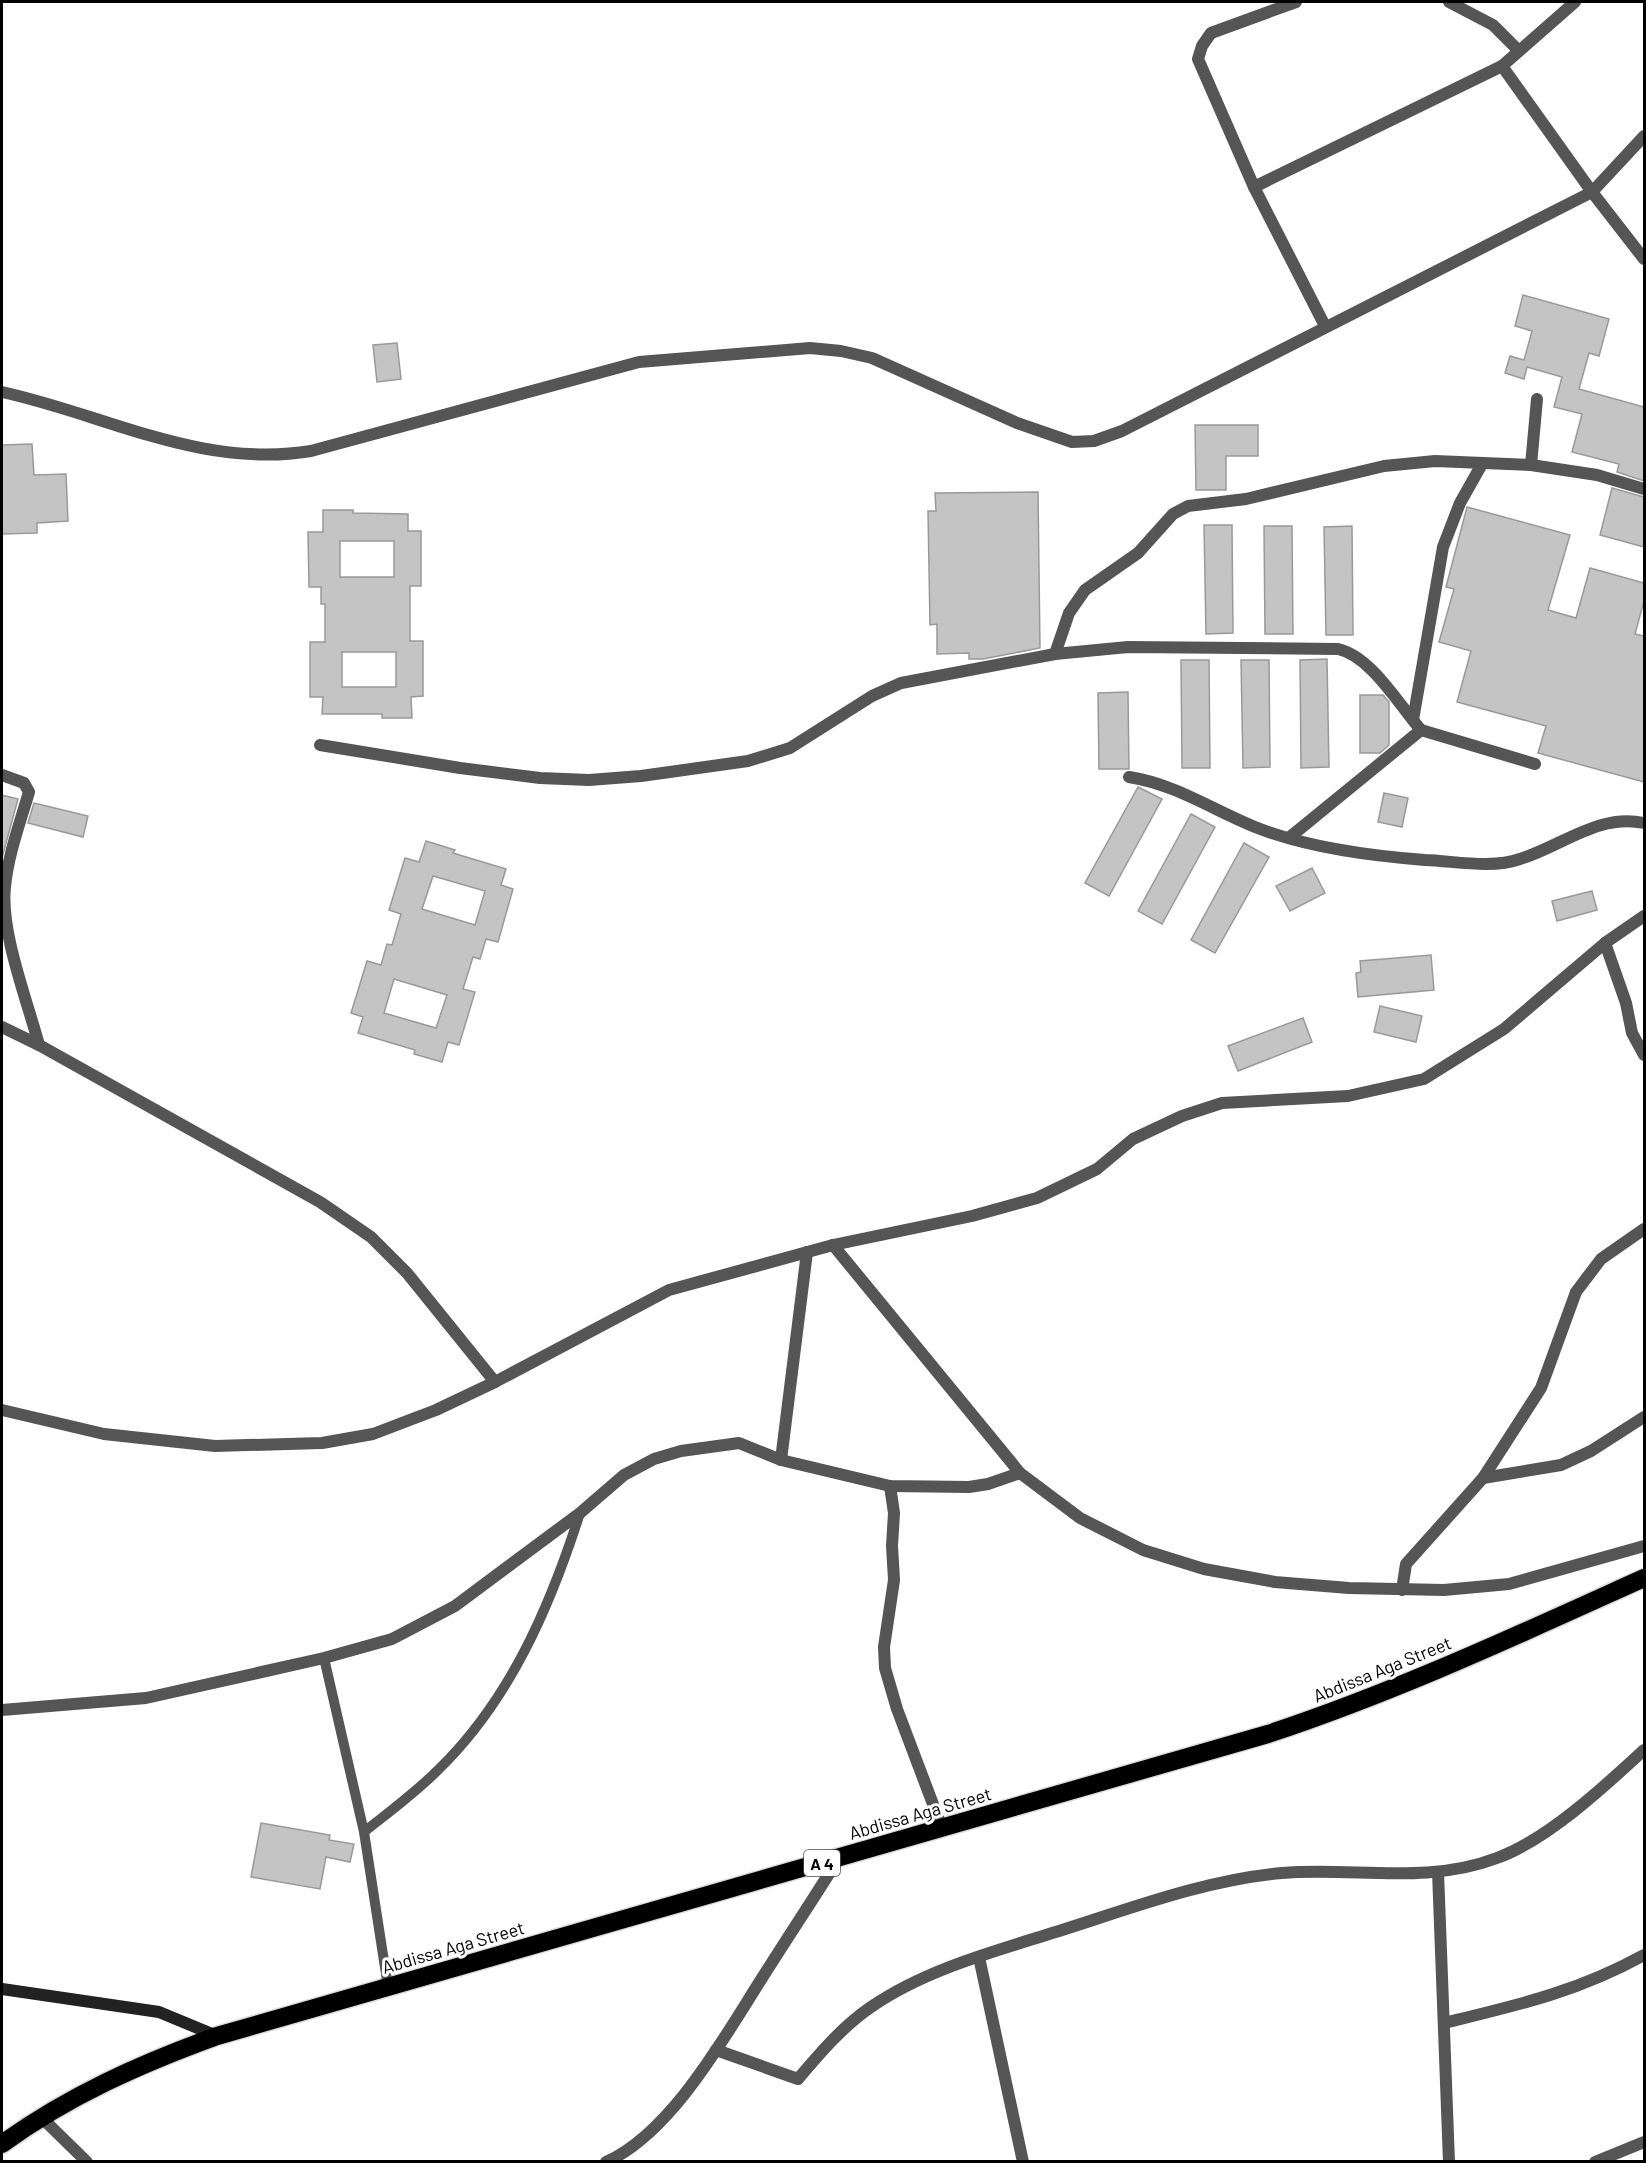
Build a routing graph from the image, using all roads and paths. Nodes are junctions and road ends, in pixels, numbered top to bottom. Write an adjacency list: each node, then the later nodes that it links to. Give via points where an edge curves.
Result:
1 (1296, 2): 7 (street, via 1211,33 1198,59)
2 (1449, 2): 4 (street, via 1493,26)
3 (1575, 2): 4 (street)
4 (1518, 50): 5 (street)
5 (1502, 66): 7 (street); 8 (street)
6 (1644, 136): 8 (street)
7 (1254, 187): 10 (street)
8 (1592, 192): 9 (street); 10 (street)
9 (1644, 259)
10 (1325, 326): 11 (street, via 1122,431 1094,441 1072,442 1017,423 872,358 810,348 639,362 311,451 279,456 188,447)
11 (2, 392)
12 (1537, 399): 14 (street)
13 (1482, 464): 14 (street); 16 (street, via 1435,461 1384,466 1246,499 1188,506 1173,514 1138,553 1085,590 1069,614); 17 (street, via 1460,503 1443,547)
14 (1531, 465): 15 (street, via 1597,475)
15 (1644, 489)
16 (1055, 654): 17 (street, via 1128,647 1338,649 1352,652 1364,662); 18 (street, via 901,683 872,696 790,747 748,761 692,771 589,780 540,778)
17 (1417, 725): 19 (street); 23 (street)
18 (320, 745)
19 (1535, 764)
20 (2, 775): 27 (street, via 24,783 29,792 4,887 4,912)
21 (1129, 777): 23 (street, via 1175,789 1254,826)
22 (1644, 823): 23 (street, via 1615,820 1519,860 1495,864 1421,860)
23 (1290, 837)
24 (1644, 916): 25 (street)
25 (1605, 943): 28 (street, via 1632,1033); 30 (street, via 1504,1029 1424,1079 1348,1096 1222,1103 1182,1116 1133,1140 1096,1169 1037,1198)
26 (2, 1027): 27 (street)
27 (39, 1045): 32 (street, via 320,1202 371,1237 407,1274)
28 (1644, 1055)
29 (1644, 1229): 37 (street, via 1601,1259 1576,1292 1541,1388)
30 (833, 1245): 31 (street); 36 (street)
31 (807, 1252): 32 (street, via 669,1290); 35 (street)
32 (495, 1382): 33 (street, via 373,1434 322,1443 215,1446 154,1441 104,1434)
33 (2, 1410)
34 (1644, 1417): 37 (street, via 1561,1465)
35 (781, 1460): 38 (street); 39 (street, via 739,1443 681,1451 654,1459 624,1475)
36 (1020, 1473): 38 (street, via 988,1485 969,1487); 42 (street, via 1100,1531 1170,1560 1275,1582)
37 (1483, 1478): 42 (street, via 1409,1559)
38 (890, 1486): 46 (street, via 894,1580 884,1647 885,1668)
39 (580, 1513): 43 (street, via 434,1619 392,1639); 47 (lane, via 544,1613 510,1677 438,1770)
40 (1644, 1546): 42 (street, via 1509,1584)
41 (1644, 1578): 46 (highway, Abdissa Aga Street / A 4, via 1352,1706)
42 (1402, 1590)
43 (324, 1658): 44 (street, via 146,1698); 47 (lane)
44 (2, 1710)
45 (1644, 1750): 49 (street, via 1587,1802 1518,1848 1482,1863)
46 (942, 1828): 48 (highway, Abdissa Aga Street / A 4)
47 (364, 1832): 52 (lane)
48 (839, 1858): 52 (highway, Abdissa Aga Street / A 4); 56 (street)
49 (1438, 1872): 51 (street, via 1293,1873 1230,1881 1190,1889); 54 (street)
50 (1644, 1955): 54 (street, via 1565,1992)
51 (979, 1957): 56 (street, via 940,1971 872,2006 837,2035 798,2079); 62 (street)
52 (388, 1988): 55 (highway, Abdissa Aga Street / A 4)
53 (2, 1989): 55 (street, via 159,2012)
54 (1444, 2023): 63 (street)
55 (217, 2036): 57 (highway, Abdissa Aga Street / A 4, via 103,2082)
56 (716, 2049): 61 (street, via 658,2125)
57 (40, 2116): 59 (highway, Abdissa Aga Street / A 4); 60 (street)
58 (1644, 2142): 64 (street)
59 (2, 2144)
60 (87, 2162)
61 (606, 2162)
62 (1023, 2162)
63 (1449, 2162)
64 (1595, 2162)

